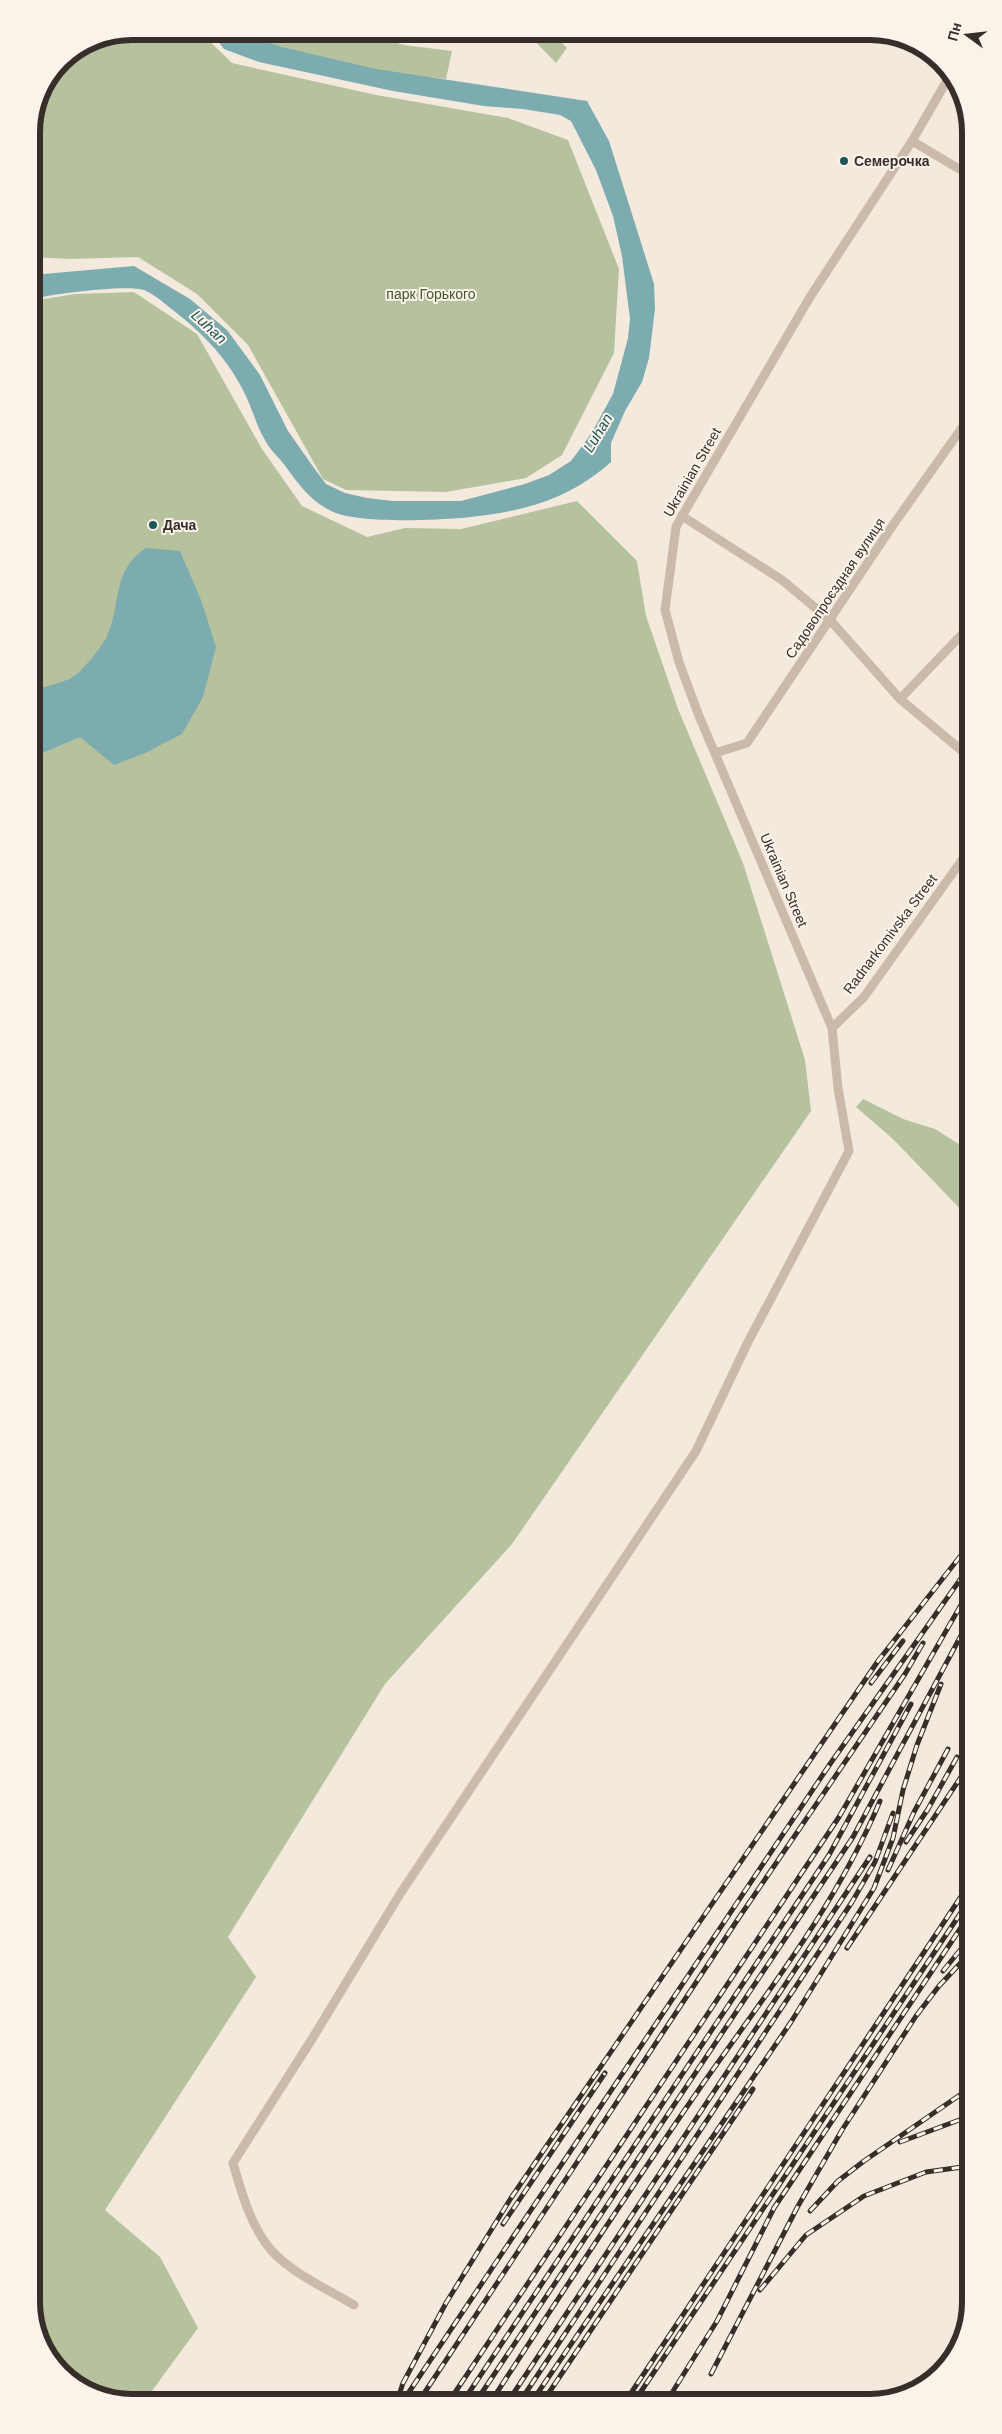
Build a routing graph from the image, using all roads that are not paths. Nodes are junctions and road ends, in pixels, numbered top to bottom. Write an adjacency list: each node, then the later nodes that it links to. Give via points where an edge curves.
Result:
1 (946, 82): 2 (street, Ukrainian Street)
2 (912, 141): 3 (street); 5 (street, Ukrainian Street, via 810,297)
3 (962, 172)
4 (962, 428): 6 (street, Садовопроєздная вулиця)
5 (682, 516): 6 (street, via 782,580); 10 (street, Ukrainian Street, via 676,527 665,610 679,662)
6 (830, 621): 8 (street); 10 (street, Садовопроєздная вулиця, via 747,743)
7 (962, 633): 8 (street)
8 (900, 699): 9 (street)
9 (962, 750)
10 (715, 753): 12 (street, Ukrainian Street)
11 (962, 868): 12 (street, Radnarkomivska Street, via 864,997)
12 (832, 1028): 13 (street, Ukrainian Street, via 849,1151 748,1342 696,1451 400,1894 233,2163 252,2217 271,2250 286,2263)
13 (354, 2305)

